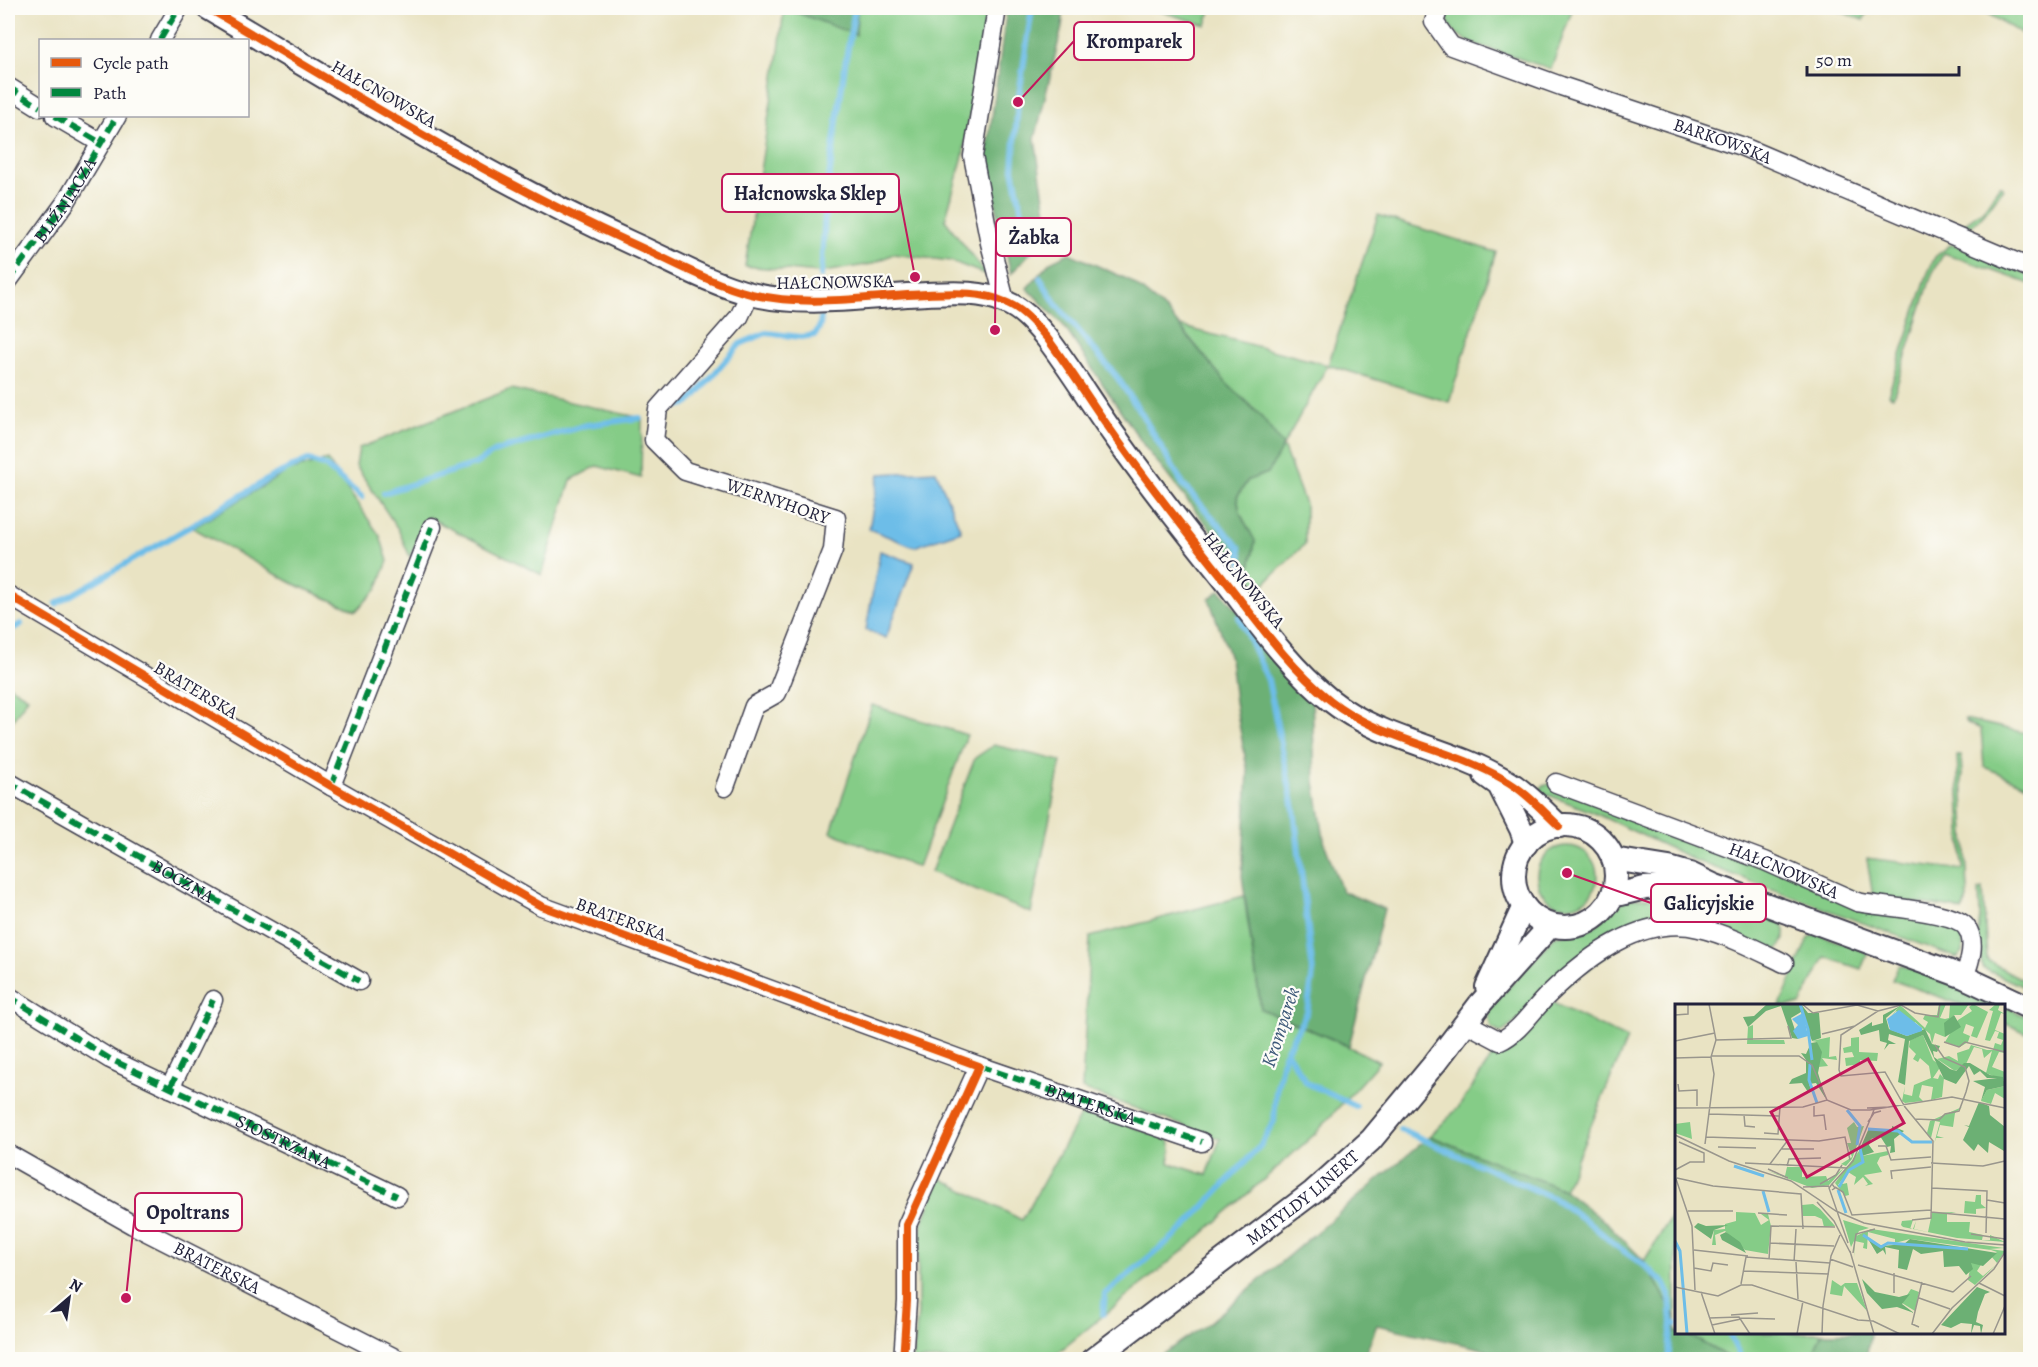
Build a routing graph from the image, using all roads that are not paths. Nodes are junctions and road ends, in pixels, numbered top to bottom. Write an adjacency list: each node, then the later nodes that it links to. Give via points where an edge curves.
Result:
1 (179, 8): 5 (street)
2 (208, 8): 13 (street, HAŁCNOWSKA, via 509,183 598,228)
3 (998, 8): 14 (street, via 973,156)
4 (1439, 8): 11 (street, BARKOWSKA, via 1434,22 1450,46 1741,146)
5 (161, 39)
6 (8, 87): 7 (street)
7 (39, 106)
8 (58, 117): 10 (street)
9 (116, 117): 10 (street, BLIŹNIACZA)
10 (101, 142): 12 (street, BLIŹNIACZA, via 66,202)
11 (2031, 268)
12 (8, 281)
13 (750, 294): 14 (street, HAŁCNOWSKA, via 795,301 947,293); 21 (street, WERNYHORY, via 738,317 658,409 654,440 685,471 836,518 832,550 777,693 754,706)
14 (1005, 302): 17 (street, HAŁCNOWSKA, via 1027,316 1047,338 1174,519 1311,684 1354,717)
15 (432, 527): 20 (street)
16 (12, 602): 20 (street, BRATERSKA)
17 (1464, 759): 22 (street, HAŁCNOWSKA, via 1524,792); 23 (street, HAŁCNOWSKA, via 1498,786)
18 (8, 782): 31 (street, BOCZNA)
19 (1556, 783): 30 (street, HAŁCNOWSKA, via 1765,861 1857,902 1959,920 1966,926 1971,945)
20 (330, 786): 37 (street, BRATERSKA, via 542,906)
21 (725, 787)
22 (1558, 826): 23 (street, via 1541,832); 24 (street, via 1572,826 1597,837)
23 (1526, 844): 27 (street, via 1514,874 1516,891)
24 (1613, 859): 25 (street, HAŁCNOWSKA, via 1669,868); 26 (street, via 1616,881)
25 (1713, 885): 26 (street, HAŁCNOWSKA, via 1654,887); 30 (street, HAŁCNOWSKA)
26 (1612, 896): 28 (street, via 1594,919 1566,927)
27 (1524, 906): 28 (street); 34 (street, MATYLDY LINERT)
28 (1551, 925): 34 (street, MATYLDY LINERT)
29 (1784, 963): 36 (street, via 1697,928 1652,929 1612,944 1581,966 1550,992 1510,1037 1500,1041)
30 (1964, 977): 35 (street, HAŁCNOWSKA)
31 (359, 981)
32 (8, 996): 38 (street, SIOSTRZANA, via 110,1059)
33 (213, 999): 38 (street)
34 (1480, 1004): 36 (street, MATYLDY LINERT)
35 (2031, 1008)
36 (1466, 1023): 44 (street, MATYLDY LINERT, via 1371,1140 1313,1192)
37 (979, 1065): 39 (street, BRATERSKA); 43 (street, via 908,1225)
38 (170, 1088): 41 (street, SIOSTRZANA)
39 (1202, 1142)
40 (8, 1154): 42 (street, BRATERSKA, via 133,1226)
41 (397, 1196)
42 (399, 1359)
43 (903, 1359)
44 (1092, 1359)

